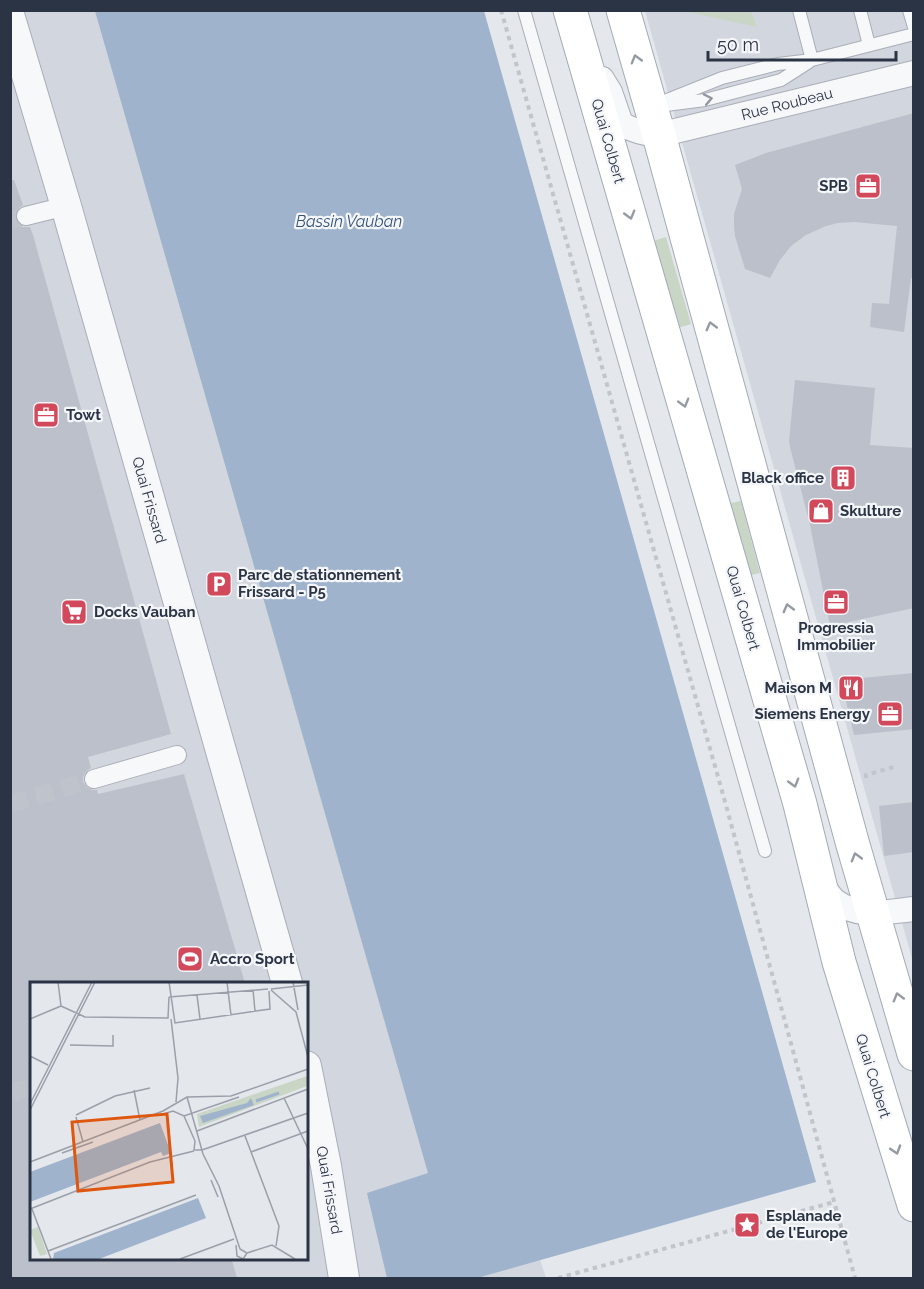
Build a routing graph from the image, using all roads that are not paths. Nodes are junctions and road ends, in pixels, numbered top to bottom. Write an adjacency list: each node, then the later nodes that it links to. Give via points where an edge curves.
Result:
1 (524, 10): 19 (lane)
2 (570, 10): 11 (main road, Quai Colbert)
3 (623, 10): 14 (main road, one-way to 3)
4 (799, 10): 12 (lane)
5 (860, 10): 10 (lane)
6 (909, 10): 8 (lane)
7 (11, 25): 15 (street, Quai Frissard)
8 (914, 27)
9 (914, 34): 10 (lane)
10 (869, 45): 12 (lane)
11 (584, 58): 14 (street, via 598,71 610,92 621,124); 20 (main road, Quai Colbert, one-way to 20, via 800,804)
12 (812, 60): 14 (lane, via 781,80 705,100)
13 (914, 73): 14 (street, Rue Roubeau)
14 (649, 125): 22 (main road, one-way to 14)
15 (66, 206): 16 (street); 24 (street, Quai Frissard)
16 (26, 216)
17 (177, 755): 18 (street)
18 (94, 779)
19 (765, 851)
20 (819, 882): 22 (street, via 846,908); 23 (main road, Quai Colbert)
21 (914, 909): 22 (street)
22 (873, 913): 23 (street, via 842,939); 25 (main road, one-way to 22)
23 (839, 962): 27 (main road, Quai Colbert, one-way to 27)
24 (287, 982)
25 (914, 1054)
26 (308, 1076): 28 (street, Quai Frissard)
27 (914, 1205)
28 (344, 1278)

